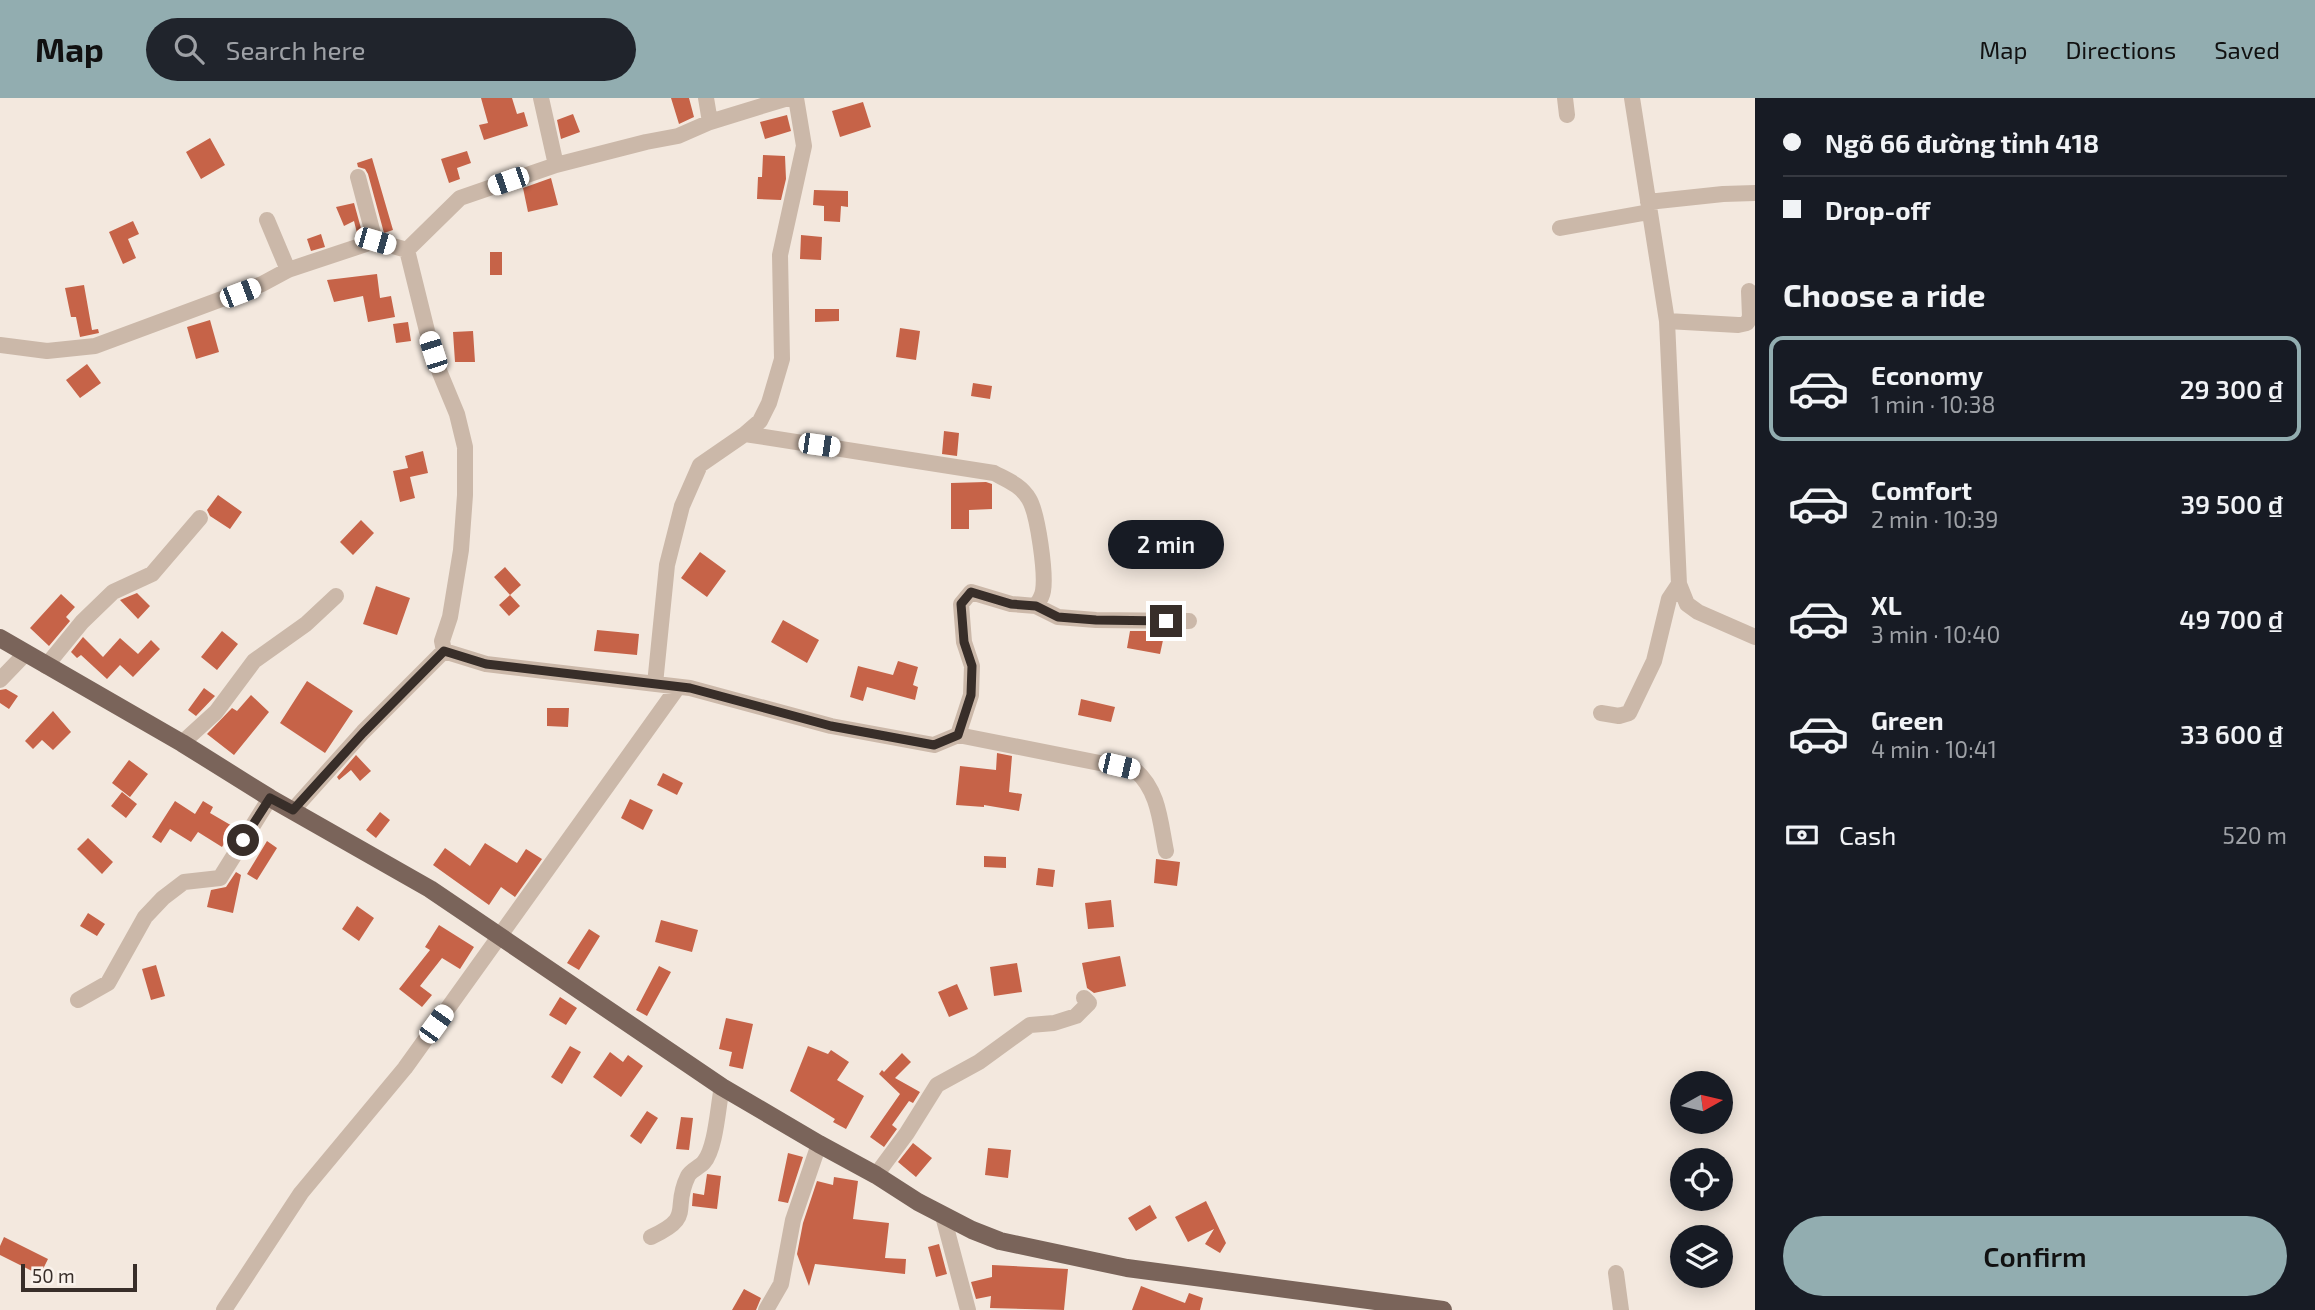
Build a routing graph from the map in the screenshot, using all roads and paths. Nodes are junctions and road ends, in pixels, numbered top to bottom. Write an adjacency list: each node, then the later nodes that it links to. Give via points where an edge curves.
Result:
1 (541, 98): 7 (street)
2 (706, 98): 6 (street)
3 (788, 98): 6 (street)
4 (796, 98): 19 (street, via 804,146 780,255 782,359 769,403 760,421)
5 (1632, 98): 10 (street)
6 (709, 122): 7 (street, via 678,136)
7 (556, 165): 14 (street, via 460,198)
8 (358, 177): 13 (street)
9 (1755, 193): 10 (street)
10 (1648, 207): 12 (street); 17 (street)
11 (267, 220): 15 (street)
12 (1560, 228)
13 (375, 241): 14 (street); 15 (street)
14 (407, 250): 27 (street, via 427,331 465,447 461,550 442,641)
15 (288, 270): 18 (street, via 262,284 95,345 47,351)
16 (1749, 291): 17 (street, via 1751,317 1747,323)
17 (1667, 321): 21 (street)
18 (0, 345)
19 (745, 435): 23 (street, via 994,473 1018,485 1036,520 1043,585); 31 (street, via 700,465 682,506 667,565)
20 (200, 518): 29 (street, via 152,574 113,592)
21 (1679, 584): 25 (street, via 1687,604 1698,612); 33 (street, via 1669,600 1654,661 1629,713)
22 (336, 596): 35 (street, via 254,661 216,712)
23 (1036, 606): 24 (street, via 1058,617); 34 (street, via 971,592 961,604 964,642 972,666 971,695)
24 (1189, 621)
25 (1755, 637)
26 (0, 638): 28 (main road)
27 (444, 651): 31 (street, via 486,664); 37 (street)
28 (26, 653): 29 (main road); 30 (street)
29 (46, 666): 35 (main road)
30 (0, 680)
31 (655, 684): 32 (street)
32 (678, 687): 34 (street, via 831,726 934,745); 39 (street)
33 (1601, 713)
34 (958, 735): 38 (street, via 1135,770 1152,790)
35 (182, 743): 36 (main road)
36 (270, 798): 37 (main road); 41 (street, via 220,878 184,882 163,898 145,917 108,983)
37 (293, 810): 39 (main road, via 430,889)
38 (1166, 851)
39 (500, 936): 42 (main road); 48 (street, via 404,1068 301,1193)
40 (1084, 998): 44 (street, via 1089,1003 1076,1016 1030,1025 979,1062 937,1084)
41 (78, 1000)
42 (722, 1087): 43 (main road); 46 (street, via 710,1150 689,1174 677,1222)
43 (819, 1144): 44 (main road); 49 (street, via 793,1220 781,1284)
44 (876, 1175): 45 (main road)
45 (943, 1216): 50 (street); 51 (main road, via 1000,1241 1127,1268)
46 (651, 1237)
47 (1616, 1273): 52 (street)
48 (224, 1310)
49 (766, 1310)
50 (968, 1310)
51 (1443, 1310)
52 (1622, 1310)

